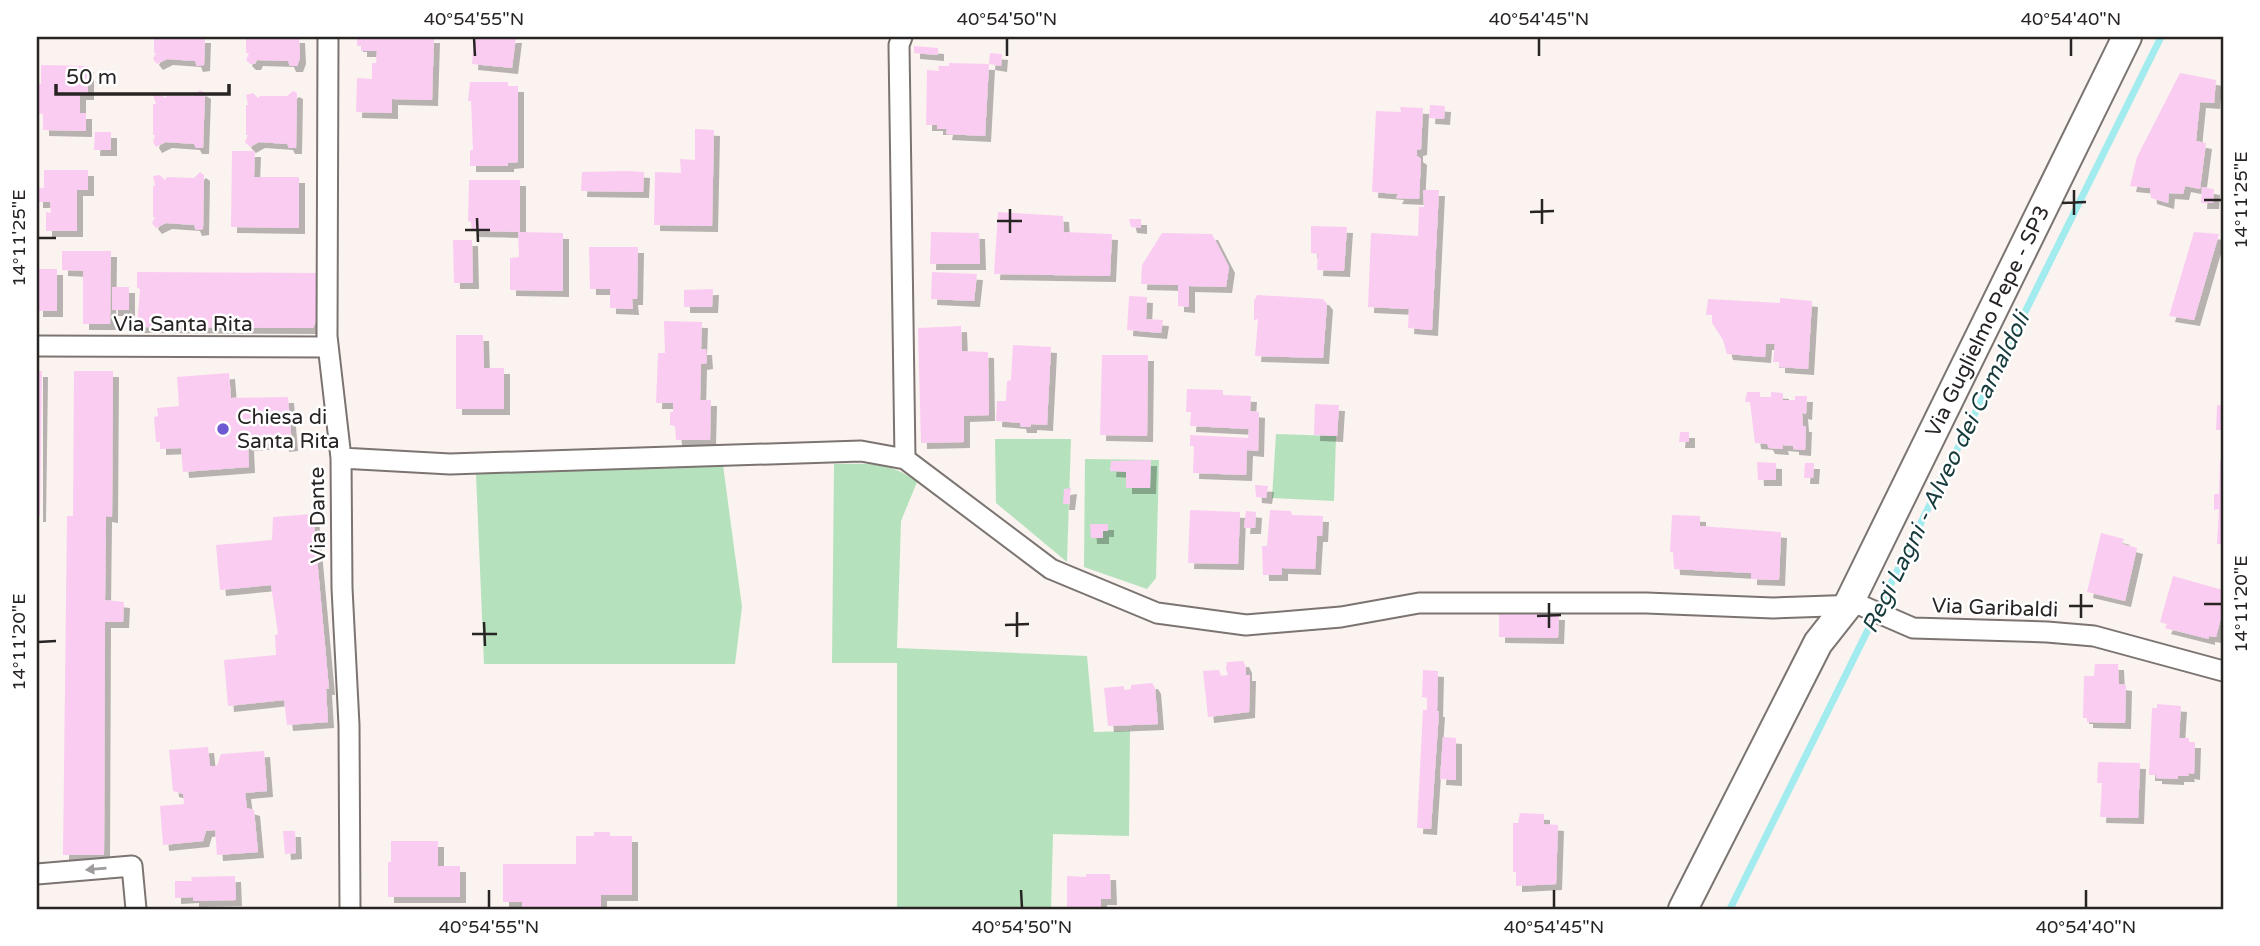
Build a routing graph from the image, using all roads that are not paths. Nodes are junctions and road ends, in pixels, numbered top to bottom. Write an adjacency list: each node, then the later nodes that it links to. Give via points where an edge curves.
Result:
1 (328, 37): 5 (street, Via Dante)
2 (902, 37): 7 (street)
3 (2127, 37): 8 (street, Via Guglielmo Pepe - SP3)
4 (37, 346): 5 (street, Via Santa Rita)
5 (328, 347): 6 (street, Via Dante)
6 (341, 458): 7 (street, via 450,464 861,451); 12 (street, Via Dante)
7 (905, 459): 8 (street, via 1051,569 1157,613 1246,625 1341,617 1419,603)
8 (1854, 605): 9 (street, Via Garibaldi, via 1913,628 2094,636); 13 (street, Via Guglielmo Pepe - SP3, via 1818,643)
9 (2223, 671)
10 (37, 874): 11 (street, one-way to 10, via 132,866)
11 (136, 909)
12 (350, 909)
13 (1683, 909)

